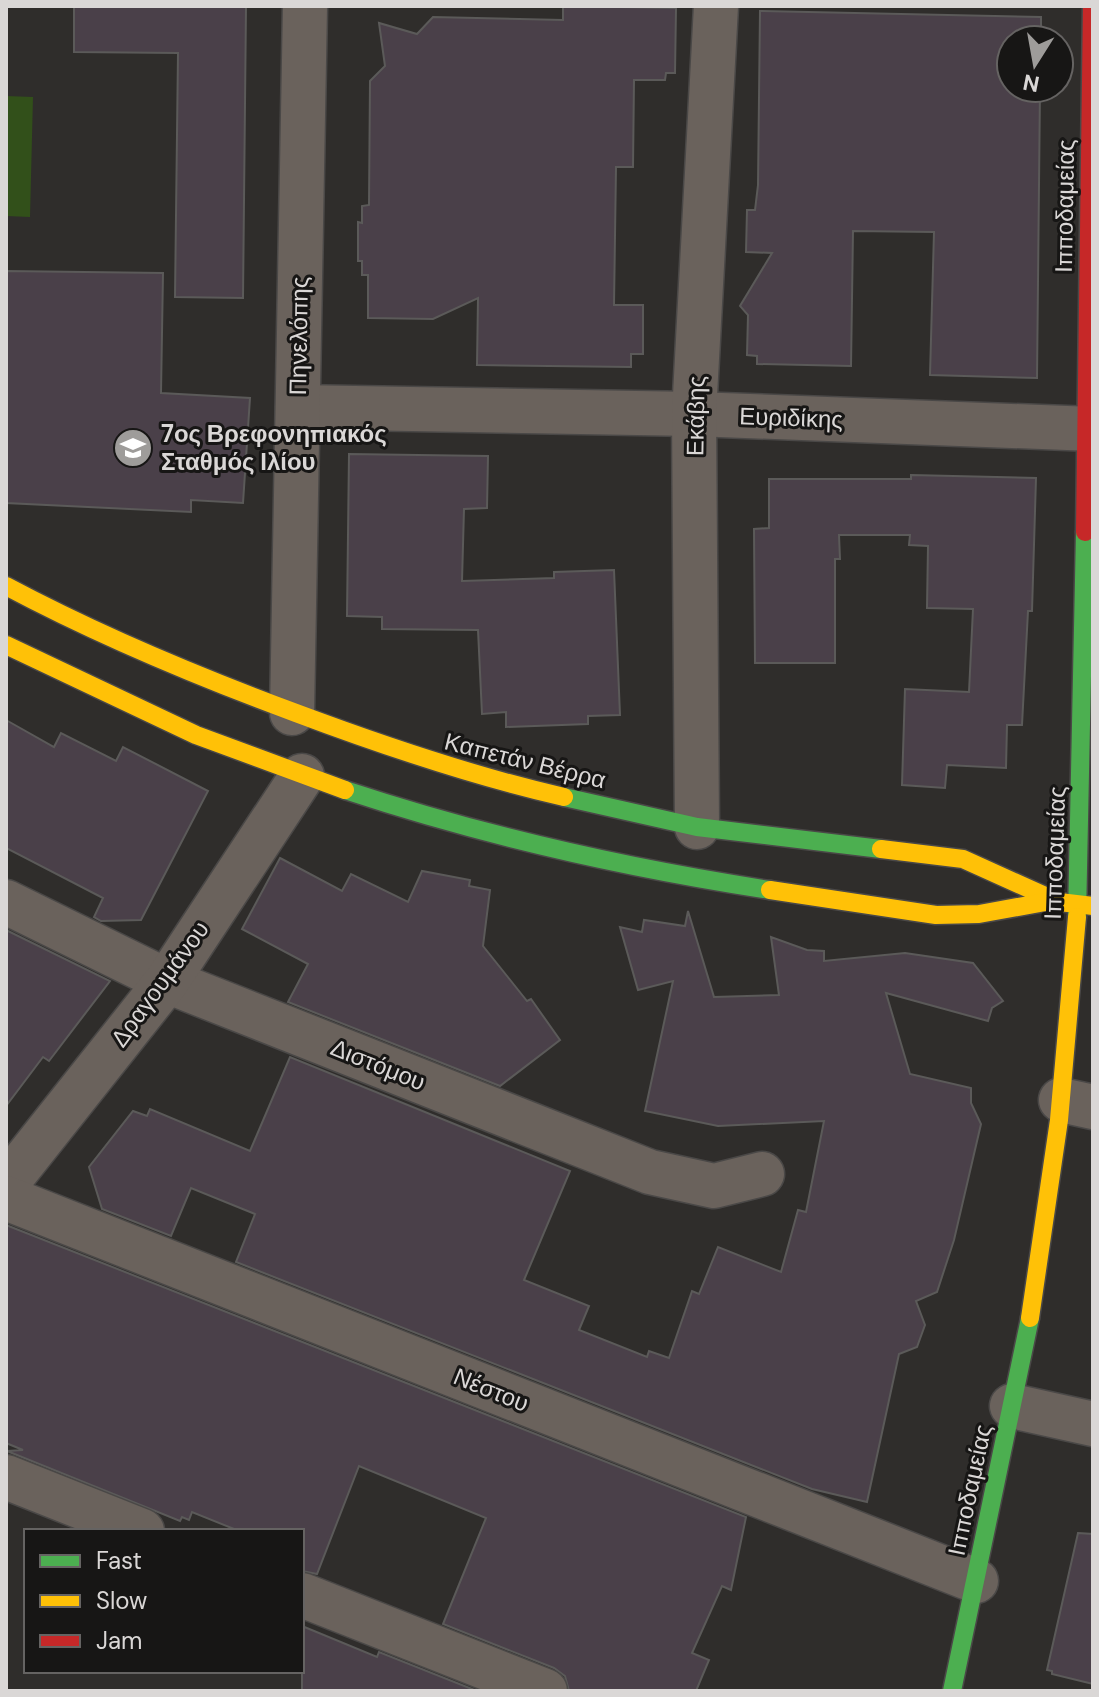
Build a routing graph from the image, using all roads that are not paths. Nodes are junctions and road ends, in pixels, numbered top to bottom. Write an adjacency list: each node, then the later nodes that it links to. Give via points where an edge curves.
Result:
1 (305, 6): 4 (street, Πηνελόπης)
2 (716, 6): 5 (street, Εκάβης)
3 (1092, 6): 6 (street, Ιπποδαμείας)
4 (298, 407): 5 (street, Ευριδίκης); 9 (street, Πηνελόπης)
5 (694, 414): 6 (street, Ευριδίκης); 11 (street, Εκάβης)
6 (1089, 429): 14 (street, Ιπποδαμείας)
7 (6, 586): 9 (street, Καπετάν Βέρρα, via 77,624)
8 (6, 645): 10 (street, Καπετάν Βέρρα, via 70,681)
9 (292, 713): 11 (street, Καπετάν Βέρρα, via 411,756 523,788)
10 (302, 776): 12 (street, Καπετάν Βέρρα, via 598,860 717,884 957,917); 15 (street, Δραγουμάνου)
11 (697, 827): 12 (street, Καπετάν Βέρρα, via 963,859)
12 (1054, 900): 14 (street, Καπετάν Βέρρα)
13 (6, 902): 15 (street, Διστόμου)
14 (1085, 905): 16 (street, Ιπποδαμείας)
15 (167, 981): 17 (street, Διστόμου, via 650,1172 714,1186); 18 (street, Δραγουμάνου)
16 (1077, 1104): 20 (street, Ιπποδαμείας, via 1047,1213)
17 (762, 1174)
18 (6, 1184)
19 (6, 1198): 24 (street, Νέστου)
20 (1012, 1406): 21 (street); 24 (street, Ιπποδαμείας)
21 (1093, 1424)
22 (6, 1477): 23 (street)
23 (137, 1529)
24 (976, 1581): 27 (street, Ιπποδαμείας)
25 (304, 1596): 26 (street)
26 (545, 1691)
27 (952, 1691)

